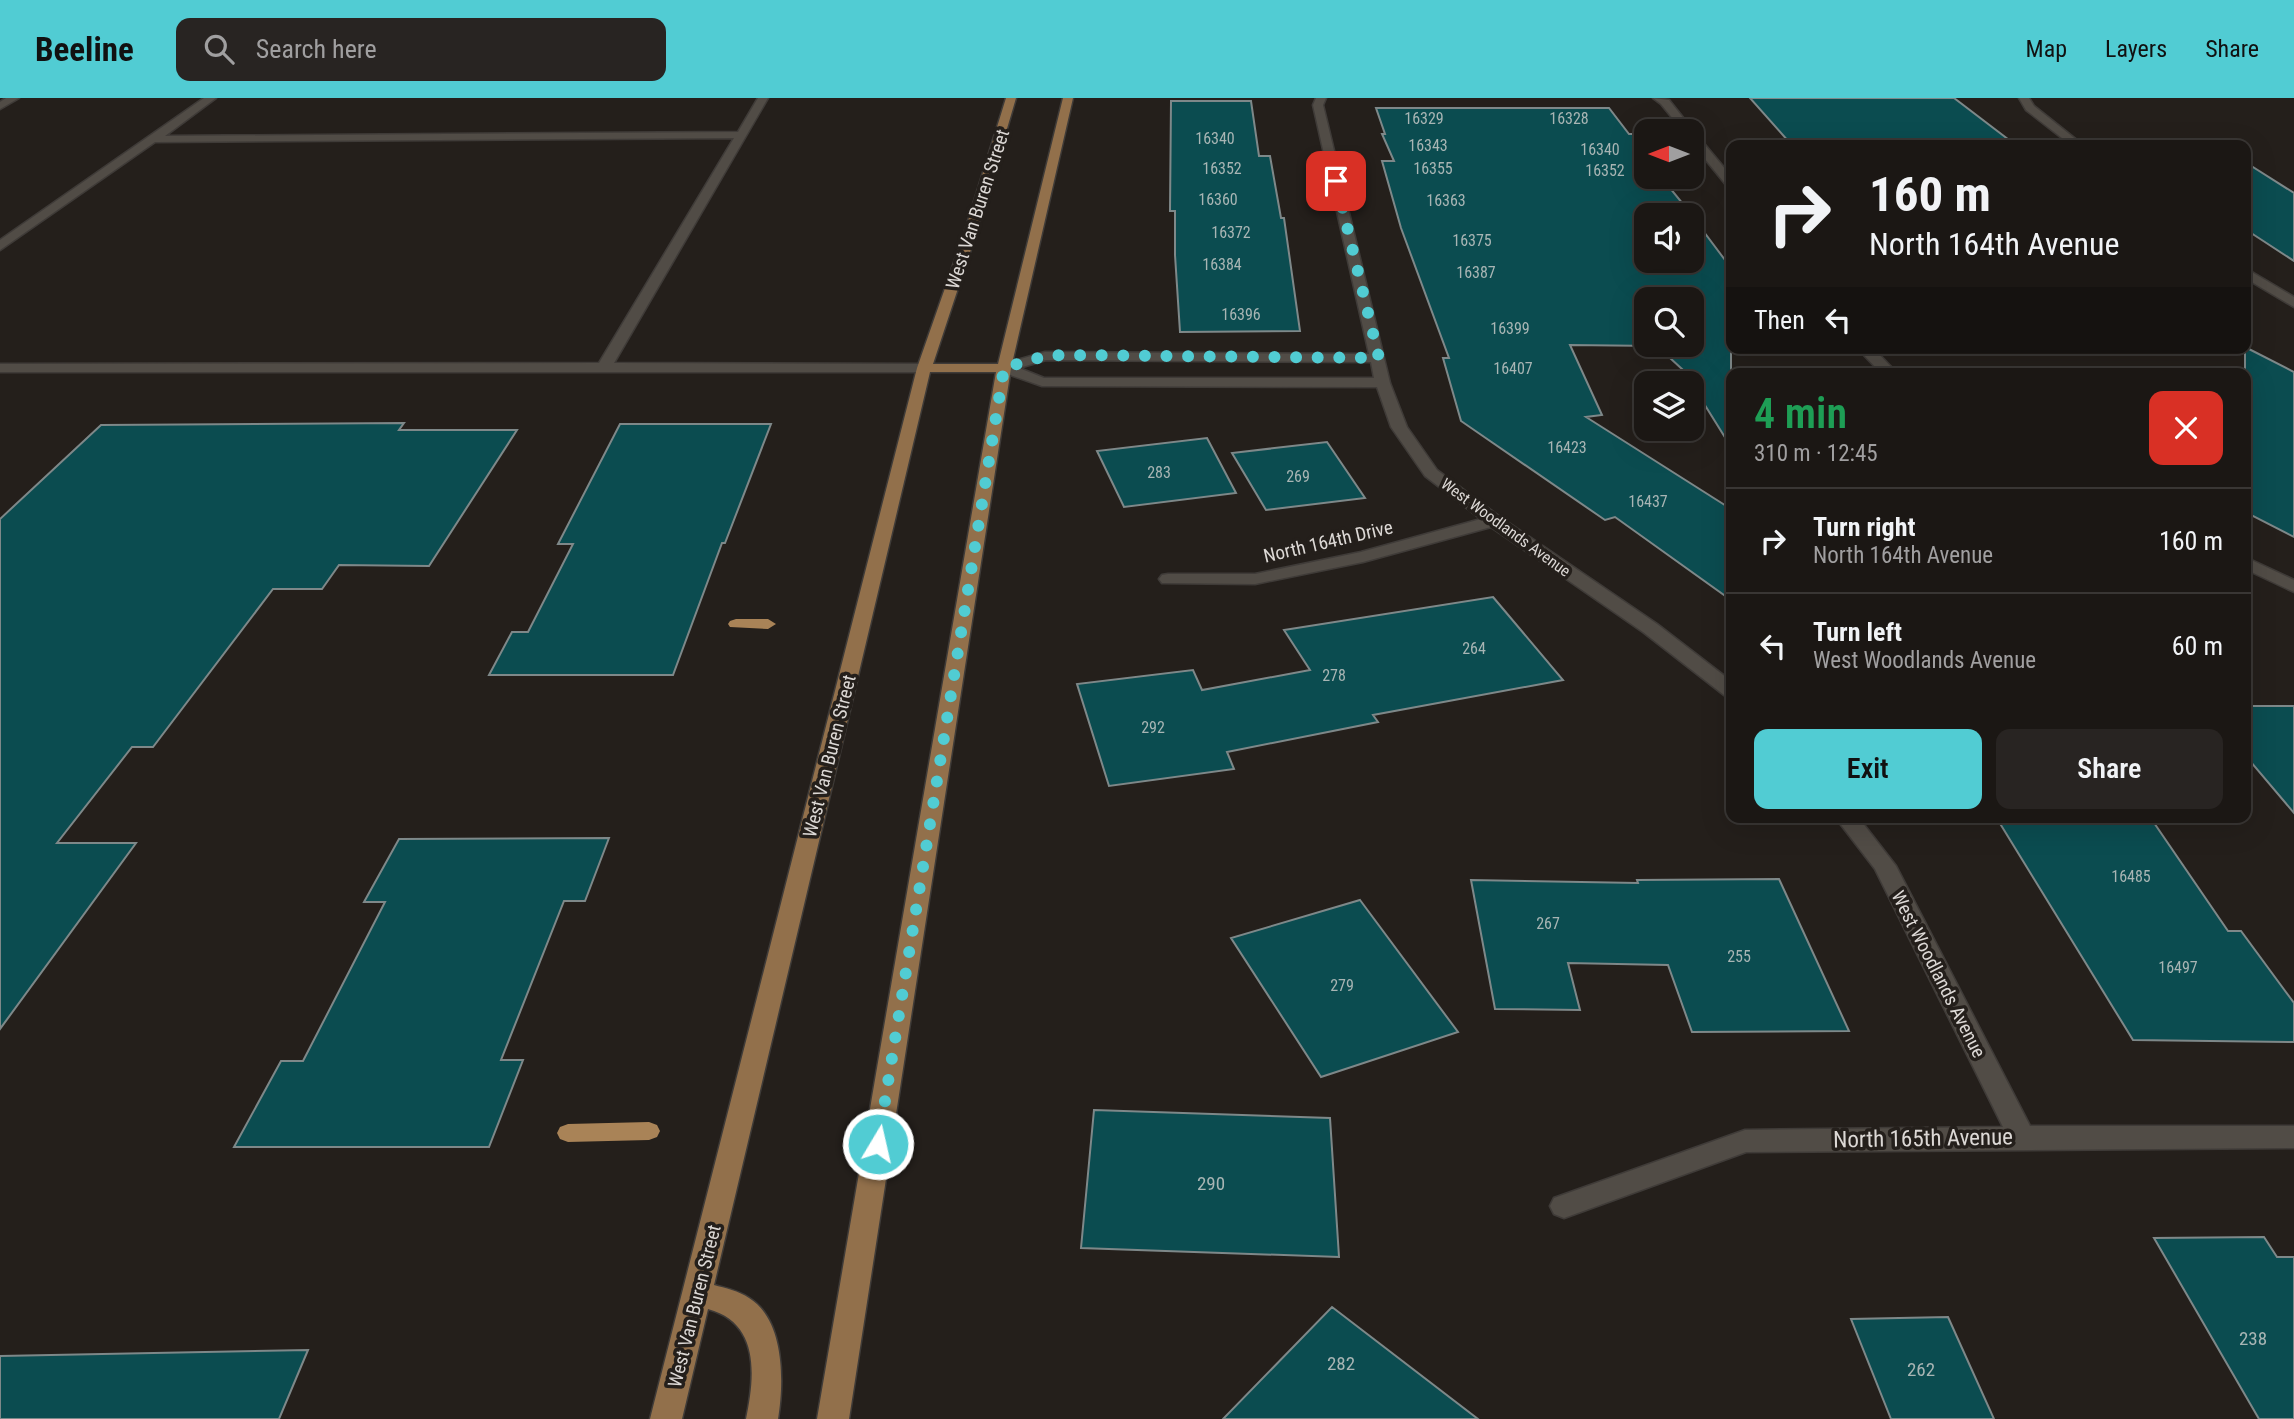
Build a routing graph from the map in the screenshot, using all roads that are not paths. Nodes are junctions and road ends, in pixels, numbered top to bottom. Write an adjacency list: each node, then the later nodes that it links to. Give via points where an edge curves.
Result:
1 (14, 98): 9 (street)
2 (211, 98): 12 (street)
3 (763, 98): 11 (street)
4 (1011, 98): 23 (main road, West Van Buren Street)
5 (1068, 98): 24 (main road)
6 (1321, 98): 20 (street, West Woodlands Avenue, via 1318,104)
7 (1658, 98): 10 (street)
8 (2024, 98): 13 (street, via 2030,108)
9 (0, 106)
10 (1678, 119)
11 (741, 135): 12 (street); 21 (street)
12 (153, 139): 16 (street)
13 (2072, 140)
14 (1704, 151): 15 (street)
15 (1726, 178)
16 (0, 246)
17 (2251, 276): 18 (street)
18 (2294, 303)
19 (1870, 354): 25 (street)
20 (1379, 358): 24 (street, via 1065,355); 26 (street, West Woodlands Avenue)
21 (604, 367): 22 (street); 23 (street)
22 (0, 368)
23 (924, 368): 24 (main road); 36 (main road, West Van Buren Street)
24 (1004, 368): 26 (street, via 1042,382); 39 (main road)
25 (1885, 368)
26 (1383, 383): 27 (street, West Woodlands Avenue, via 1399,427 1431,473)
27 (1494, 521): 29 (street, North 164th Drive, via 1363,557 1255,579); 31 (street, West Woodlands Avenue, via 1650,628)
28 (2251, 565): 30 (street)
29 (1168, 579)
30 (2294, 587)
31 (1726, 687)
32 (1851, 823): 33 (street, West Woodlands Avenue, via 1885,866)
33 (2022, 1137): 34 (street, North 165th Avenue); 35 (street, North 165th Avenue, via 1745,1141)
34 (2294, 1137)
35 (1564, 1206)
36 (697, 1293): 37 (main road, West Van Buren Street); 38 (main road, via 742,1309 765,1348)
37 (666, 1419)
38 (762, 1419)
39 (833, 1419)

